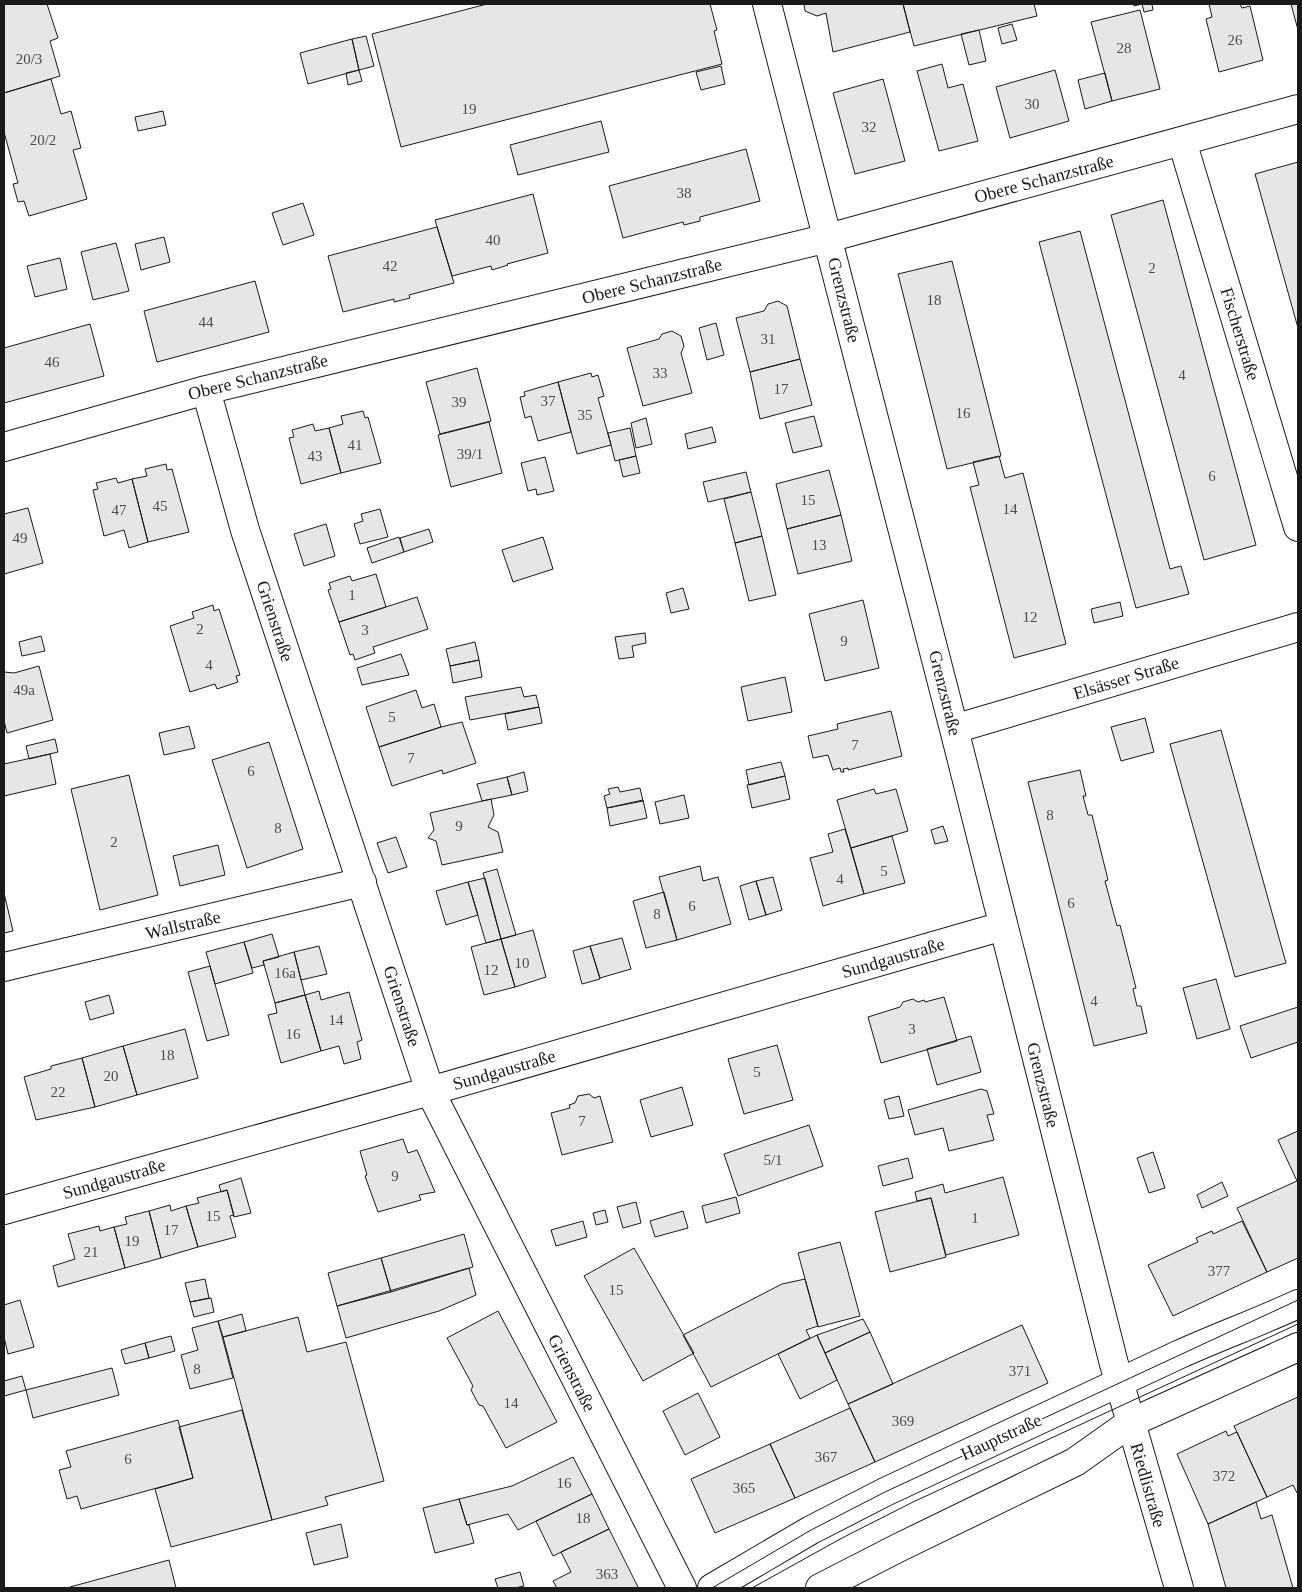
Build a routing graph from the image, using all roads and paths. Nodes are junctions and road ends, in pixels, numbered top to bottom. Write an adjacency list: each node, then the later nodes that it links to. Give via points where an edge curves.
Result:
1 (767, 4): 4 (street, Grenzstraße)
2 (1298, 109): 3 (street, Obere Schanzstraße)
3 (1182, 140): 4 (street, Obere Schanzstraße); 7 (street, Fischerstraße)
4 (828, 238): 5 (street, Obere Schanzstraße); 9 (street, Grenzstraße)
5 (206, 390): 6 (street, Obere Schanzstraße); 10 (street, Grienstraße, via 245,530)
6 (4, 447)
7 (1298, 527)
8 (1298, 627): 9 (street, Elsässer Straße)
9 (954, 729): 11 (street, Grenzstraße)
10 (362, 882): 12 (street, Wallstraße); 13 (street, Grienstraße)
11 (1003, 926): 13 (street, Sundgaustraße); 17 (street, Grenzstraße)
12 (4, 967)
13 (430, 1091): 14 (street, Sundgaustraße); 19 (street, Grienstraße)
14 (4, 1210)
15 (1298, 1304): 17 (street, Hauptstraße)
16 (1298, 1347): 18 (street)
17 (1119, 1382): 18 (street, Riedlistraße); 20 (street, Hauptstraße, via 885,1492 811,1530)
18 (1130, 1423): 21 (street, via 1075,1462); 22 (street, Riedlistraße)
19 (682, 1588)
20 (712, 1588)
21 (820, 1588)
22 (1179, 1588)

